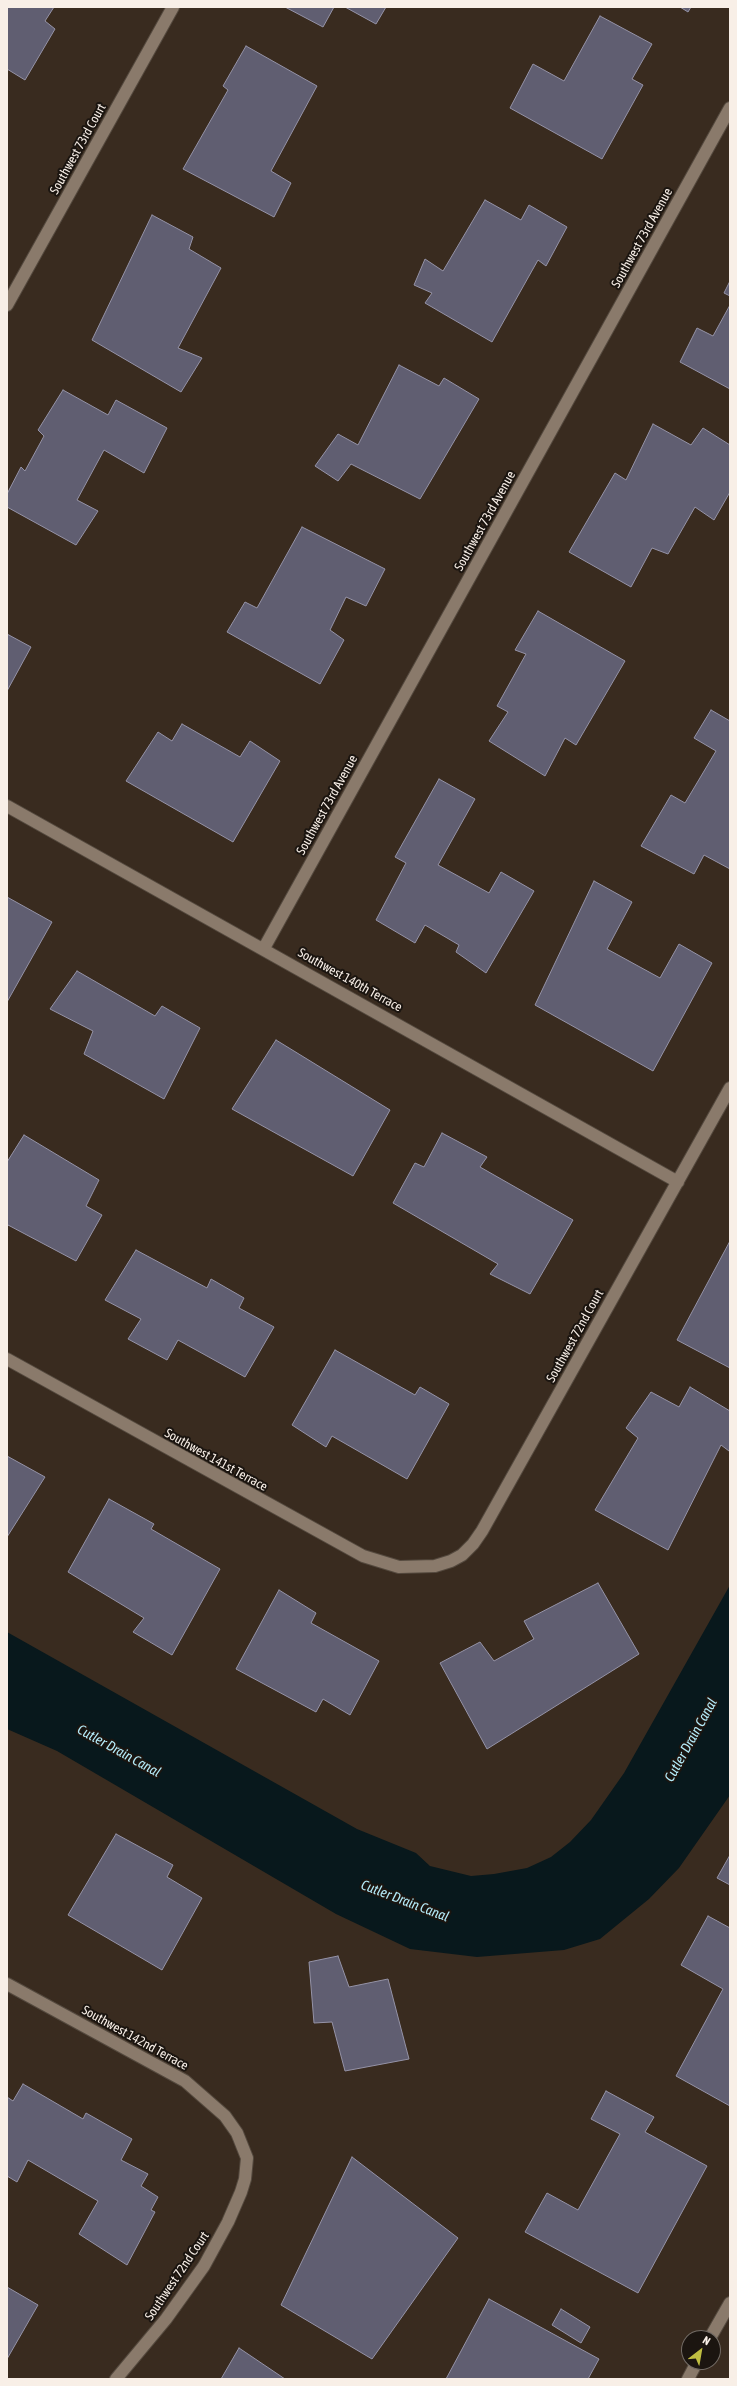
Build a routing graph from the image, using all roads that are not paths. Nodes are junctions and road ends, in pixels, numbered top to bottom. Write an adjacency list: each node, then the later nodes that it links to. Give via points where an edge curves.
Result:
1 (173, 7): 3 (street, Southwest 73rd Court)
2 (730, 108): 5 (street, Southwest 73rd Avenue)
3 (7, 305)
4 (7, 806): 5 (street, Southwest 140th Terrace)
5 (264, 948): 7 (street, Southwest 140th Terrace)
6 (730, 1088): 7 (street, Southwest 72nd Court)
7 (678, 1182): 9 (street, Southwest 72nd Court, via 473,1544 451,1561)
8 (7, 1359): 9 (street, Southwest 141st Terrace, via 342,1547 382,1563)
9 (419, 1568)
10 (7, 1984): 11 (street, Southwest 142nd Terrace, via 185,2081 225,2116)
11 (237, 2133): 15 (street, Southwest 72nd Court, via 247,2158 245,2179 228,2222 204,2266 166,2319)
12 (730, 2303): 13 (street)
13 (715, 2330)
14 (693, 2370): 16 (street)
15 (116, 2379)
16 (688, 2379)

